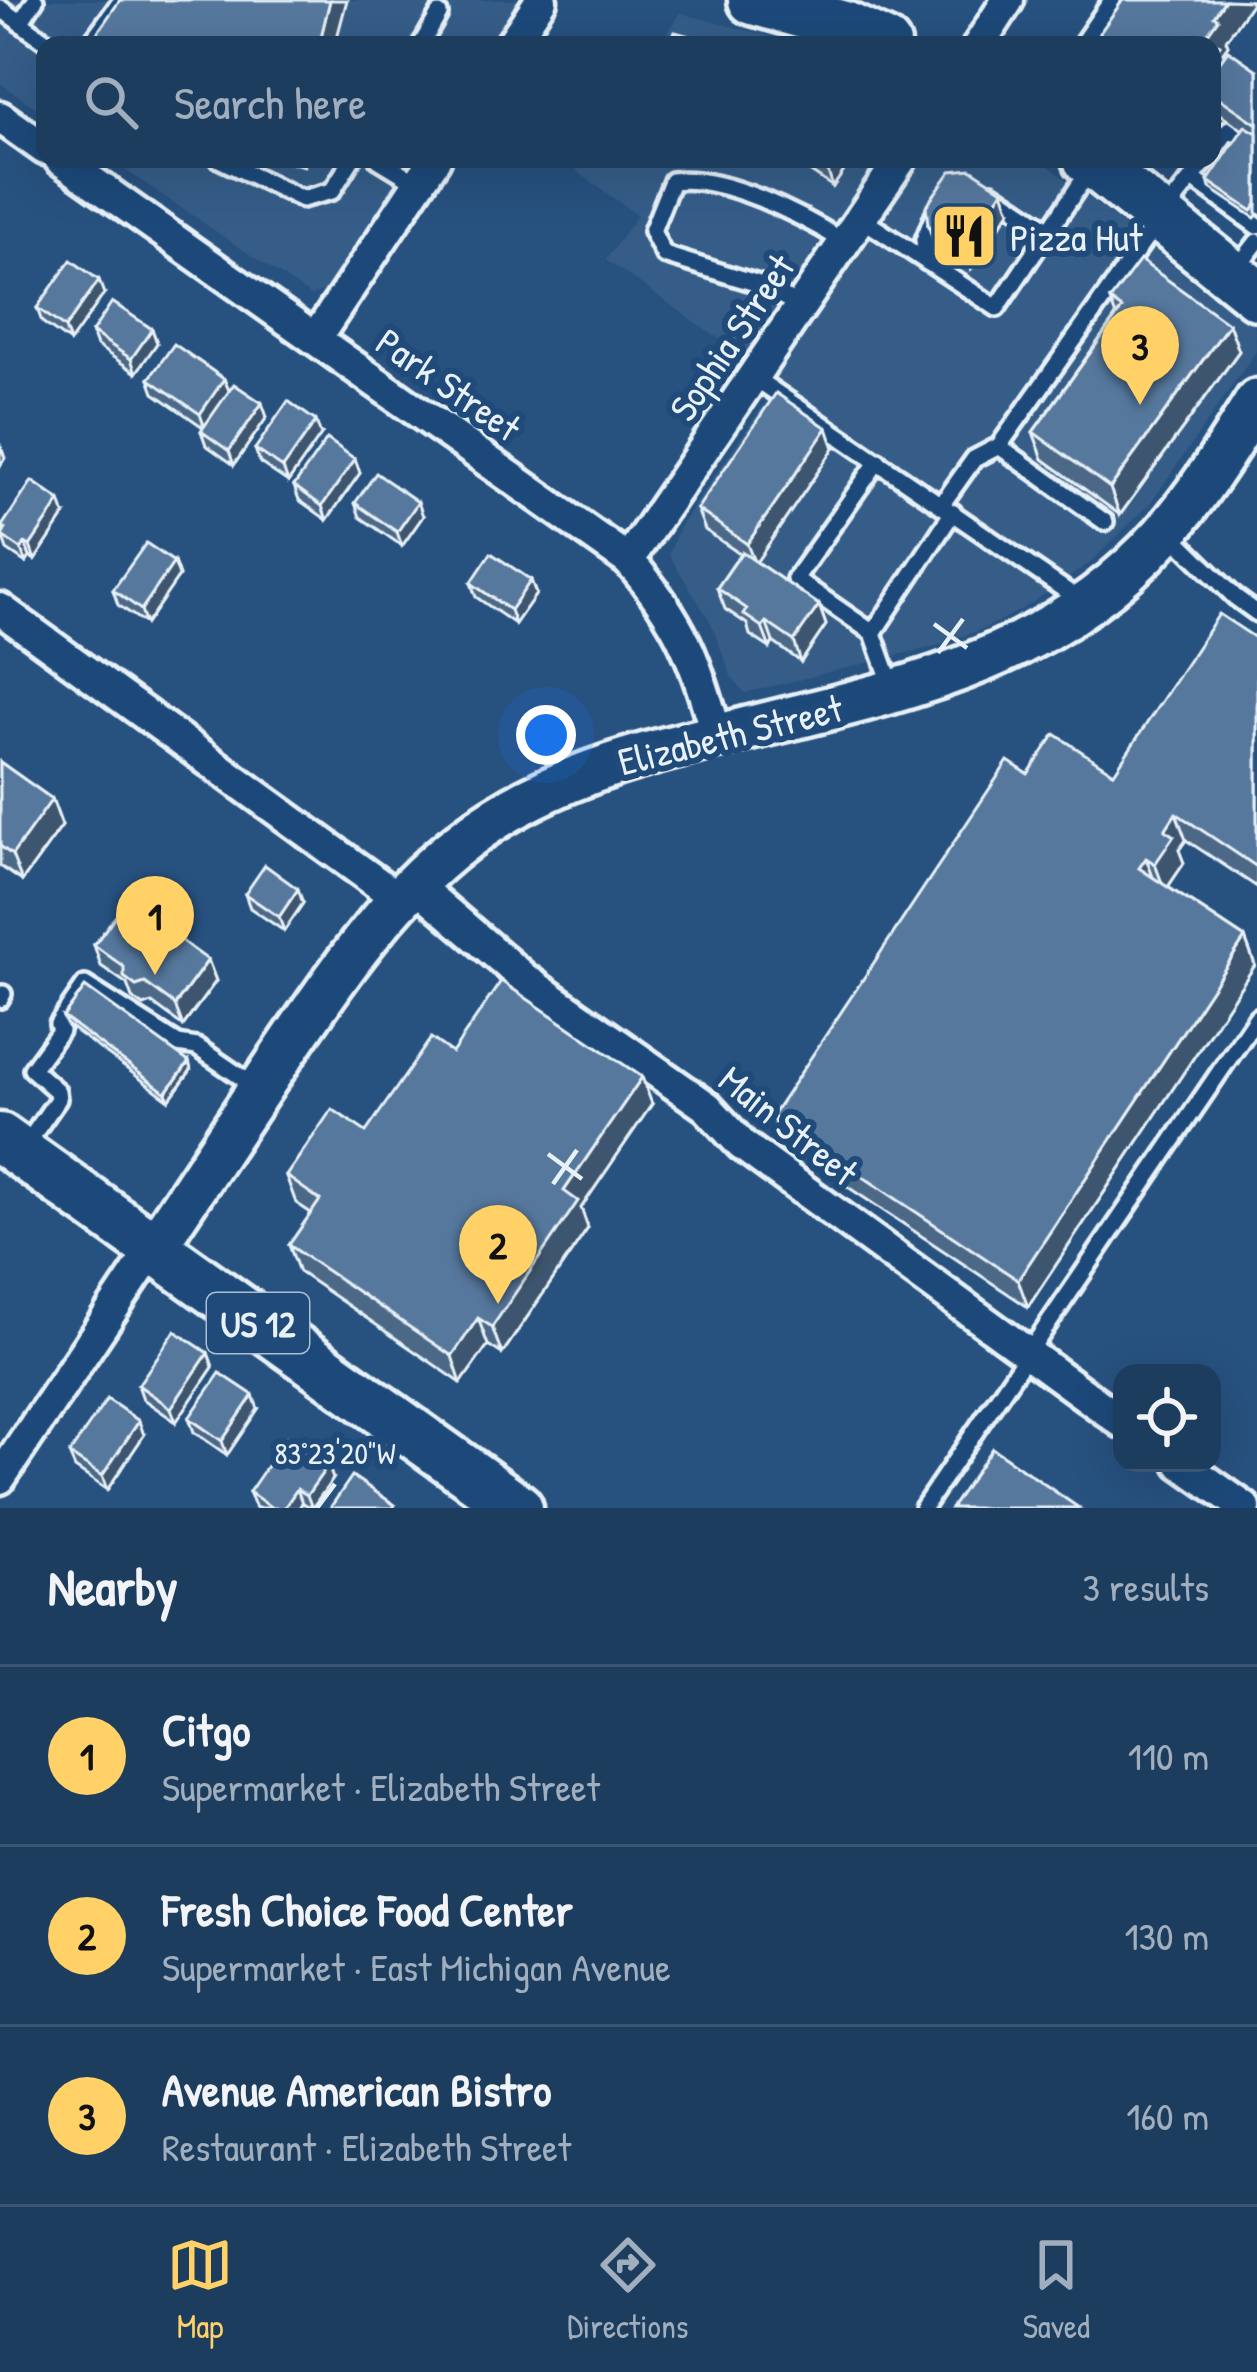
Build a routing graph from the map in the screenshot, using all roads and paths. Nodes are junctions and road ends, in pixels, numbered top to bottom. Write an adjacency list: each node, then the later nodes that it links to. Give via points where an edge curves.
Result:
1 (35, 0): 9 (lane)
2 (122, 0): 11 (lane)
3 (542, 0): 13 (street)
4 (753, 0): 14 (main road)
5 (1008, 0): 15 (street)
6 (1112, 0): 16 (lane)
7 (0, 8): 9 (lane)
8 (439, 14): 12 (lane)
9 (20, 22): 10 (lane)
10 (39, 36)
11 (95, 36)
12 (426, 36)
13 (518, 36)
14 (866, 36)
15 (985, 36)
16 (1087, 36)
17 (0, 117): 20 (street)
18 (1221, 139): 19 (lane, via 1228,129)
19 (1244, 140)
20 (36, 142)
21 (1221, 157): 22 (lane)
22 (1229, 160)
23 (73, 168): 41 (street, Park Street)
24 (238, 168): 25 (lane, via 302,199 332,191)
25 (346, 168)
26 (895, 168): 36 (street, Sophia Street)
27 (1087, 168): 37 (lane)
28 (1100, 168): 34 (main road)
29 (1201, 168): 31 (lane)
30 (427, 172): 41 (street)
31 (1193, 179): 34 (lane); 35 (lane)
32 (978, 182): 37 (lane)
33 (942, 201): 38 (lane, via 924,240)
34 (1161, 218): 39 (main road); 44 (lane)
35 (1257, 226)
36 (851, 229): 38 (lane); 40 (street, Sophia Street); 40 (lane, via 692,178 672,181 652,231 664,255 762,285)
37 (1049, 230): 38 (lane, via 997,308)
38 (927, 262)
39 (1249, 271)
40 (799, 306): 42 (street, Sophia Street)
41 (316, 338): 49 (street, Park Street)
42 (752, 376): 45 (lane); 49 (street, Sophia Street)
43 (1257, 401): 48 (street, Elizabeth Street)
44 (999, 446): 46 (lane, via 974,459); 47 (lane)
45 (878, 461): 46 (lane); 53 (lane, via 795,579)
46 (948, 508): 50 (lane); 53 (lane)
47 (1105, 522)
48 (1167, 530): 50 (street, Elizabeth Street); 52 (lane)
49 (628, 560): 55 (street, Park Street, via 691,649)
50 (1085, 604): 54 (street, Elizabeth Street, via 1003,654)
51 (0, 609): 56 (street, Main Street)
52 (1257, 613)
53 (873, 633): 54 (lane)
54 (894, 692): 55 (street, Elizabeth Street)
55 (716, 736): 56 (street, Elizabeth Street, via 604,764 540,793)
56 (405, 890): 58 (street, Elizabeth Street, via 357,945); 61 (street, Main Street, via 707,1107 742,1145)
57 (1257, 1017): 61 (lane)
58 (259, 1089): 59 (lane, via 85,985 32,1069 58,1099); 60 (street, Elizabeth Street)
59 (10, 1145): 60 (main road, US 12)
60 (153, 1249): 64 (street, Elizabeth Street); 65 (main road, US 12)
61 (1027, 1356): 62 (street, Main Street); 66 (lane)
62 (1113, 1416)
63 (1193, 1472): 67 (street)
64 (0, 1478)
65 (518, 1508)
66 (922, 1508)
67 (1245, 1508)

